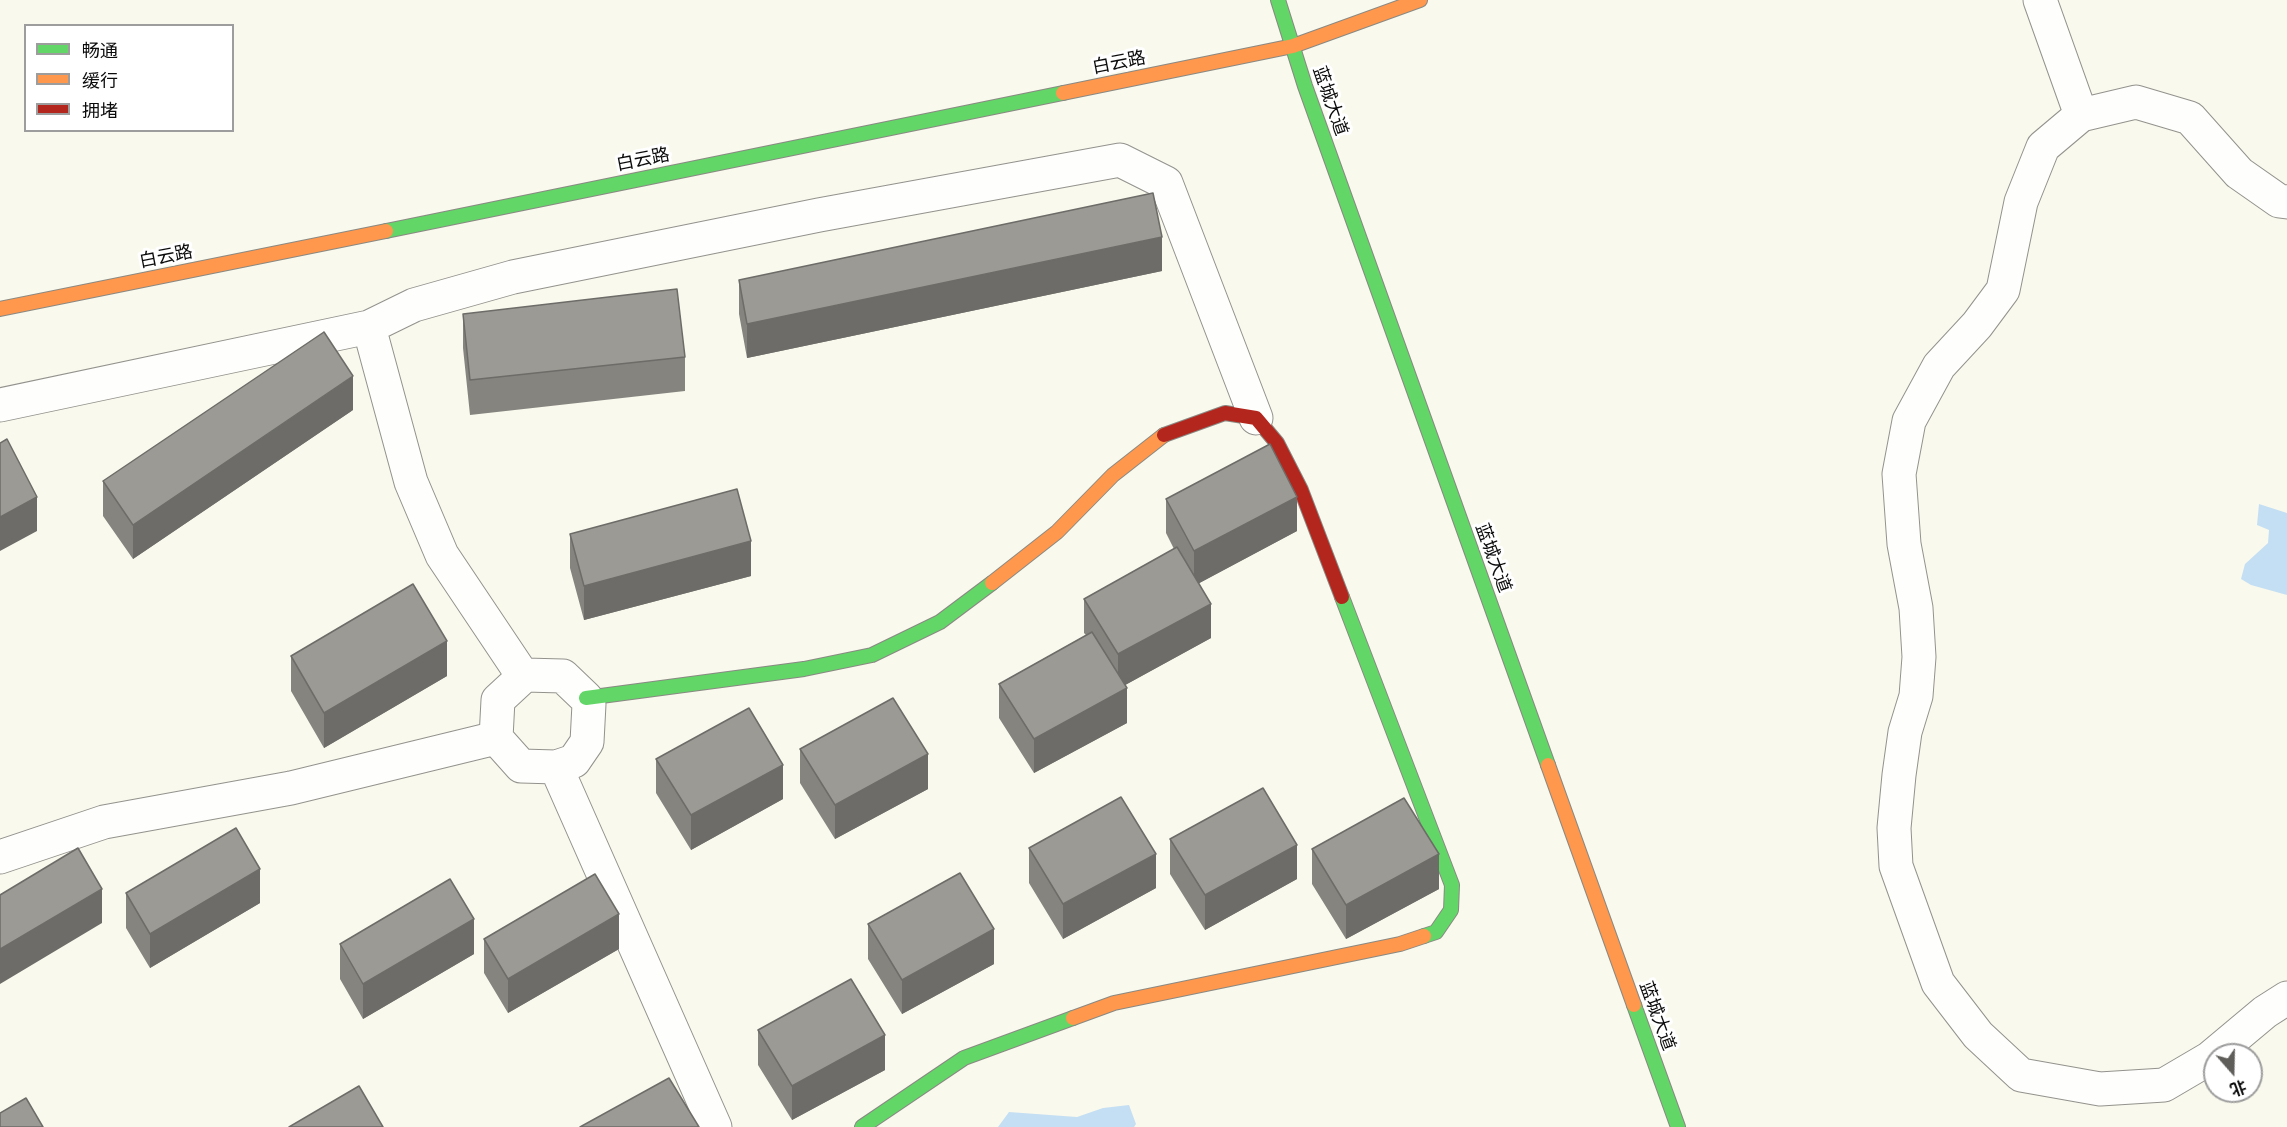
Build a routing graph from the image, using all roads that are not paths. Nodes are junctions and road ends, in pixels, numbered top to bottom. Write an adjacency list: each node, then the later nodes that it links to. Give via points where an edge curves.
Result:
1 (1278, 0): 4 (street, 蓝城大道)
2 (1420, 0): 4 (street, 白云路)
3 (2040, 0): 5 (street)
4 (1293, 46): 7 (street, 白云路); 19 (street, 蓝城大道)
5 (2081, 115): 6 (street, via 2136,102 2190,118 2239,173 2279,201); 16 (street, via 2043,147 2021,202 2003,290 1977,326 1939,366 1909,421 1899,474 1919,657 1916,696 1905,732 1899,775 1894,828 1896,866 1938,983 1978,1035 2021,1075 2100,1089 2164,1085 2210,1058 2265,1011)
6 (2287, 202)
7 (0, 309)
8 (369, 327): 9 (street); 10 (street, via 414,305 513,277 1120,160 1166,183); 11 (street, via 411,482 442,555)
9 (0, 405)
10 (1256, 418): 12 (street, via 1225,413 1165,435 1113,475 1057,532 980,593 940,622 872,655 804,669); 18 (street, via 1277,443 1300,490 1452,885 1451,910 1436,932 1400,944 1114,1003 964,1058)
11 (523, 676): 12 (street, via 563,676); 13 (street, via 498,700)
12 (586, 698): 14 (street, via 587,742 574,761)
13 (496, 738): 14 (street, via 521,766); 15 (street, via 291,788 104,822)
14 (556, 767): 17 (street)
15 (0, 857)
16 (2287, 998)
17 (715, 1127)
18 (862, 1127)
19 (1678, 1127)

